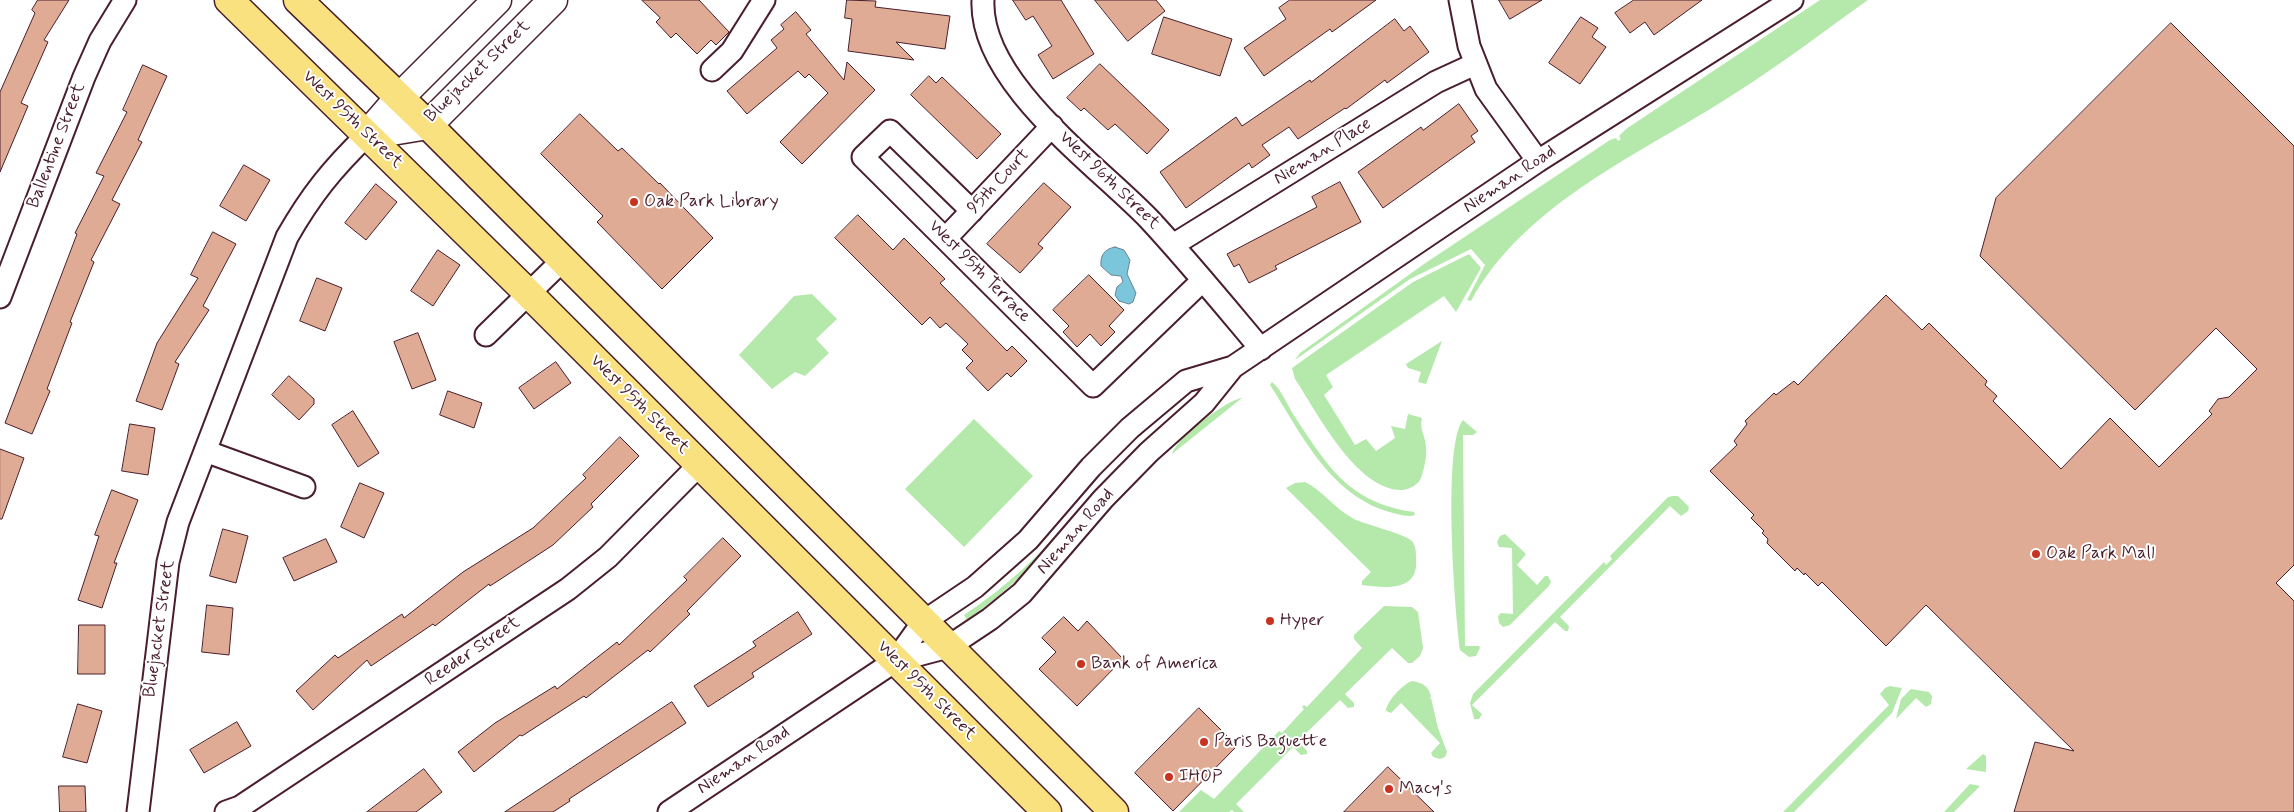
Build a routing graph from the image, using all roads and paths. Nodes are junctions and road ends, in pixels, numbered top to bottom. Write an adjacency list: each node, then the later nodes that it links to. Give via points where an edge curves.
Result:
1 (125, 0): 23 (street, Ballentine Street, via 100,41 84,77)
2 (229, 0): 15 (main road, West 95th Street)
3 (298, 0): 12 (main road)
4 (498, 0): 12 (street, Bluejacket Street)
5 (552, 0): 13 (street, Bluejacket Street)
6 (983, 0): 14 (street, West 96th Street, via 987,28 1003,66 1022,95)
7 (1460, 0): 10 (street)
8 (1792, 0): 16 (street, Nieman Road)
9 (755, 4): 11 (street, via 732,51)
10 (1475, 64): 16 (street, via 1486,89); 19 (street, Nieman Place, via 1436,82)
11 (712, 70)
12 (399, 98): 13 (main road); 15 (street, Bluejacket Street)
13 (428, 125): 15 (street, Bluejacket Street); 20 (main road)
14 (1052, 126): 17 (street, 95th Court); 19 (street, West 96th Street)
15 (367, 135): 22 (main road, West 95th Street); 27 (street, Bluejacket Street, via 334,166 310,197 287,237)
16 (1538, 161): 25 (street, Nieman Road)
17 (972, 211): 18 (street, 95th Court); 18 (street, West 95th Terrace, via 890,131 863,157)
18 (946, 238): 21 (street, West 95th Terrace, via 1093,386)
19 (1173, 244): 21 (street, West 96th Street)
20 (563, 260): 22 (street); 30 (main road)
21 (1203, 280): 25 (street, West 96th Street)
22 (529, 294): 24 (street); 28 (main road, West 95th Street)
23 (0, 297)
24 (486, 336)
25 (1262, 348): 26 (street, Nieman Road)
26 (1233, 367): 30 (street, Nieman Road, via 1186,382 1151,410 1091,467 1048,520 1002,565); 31 (street, Nieman Road, via 1204,403 1103,499 1022,593 990,619)
27 (205, 451): 29 (street); 33 (street, Bluejacket Street, via 178,522 168,562)
28 (699, 465): 32 (main road, West 95th Street); 34 (street, Reeder Street, via 608,557 564,592 240,807)
29 (304, 487)
30 (924, 622): 31 (main road); 32 (street, Nieman Road)
31 (948, 646): 32 (street, Nieman Road); 37 (main road)
32 (895, 660): 35 (street, Nieman Road); 36 (main road, West 95th Street)
33 (138, 812)
34 (226, 812)
35 (668, 812)
36 (1047, 812)
37 (1114, 812)

